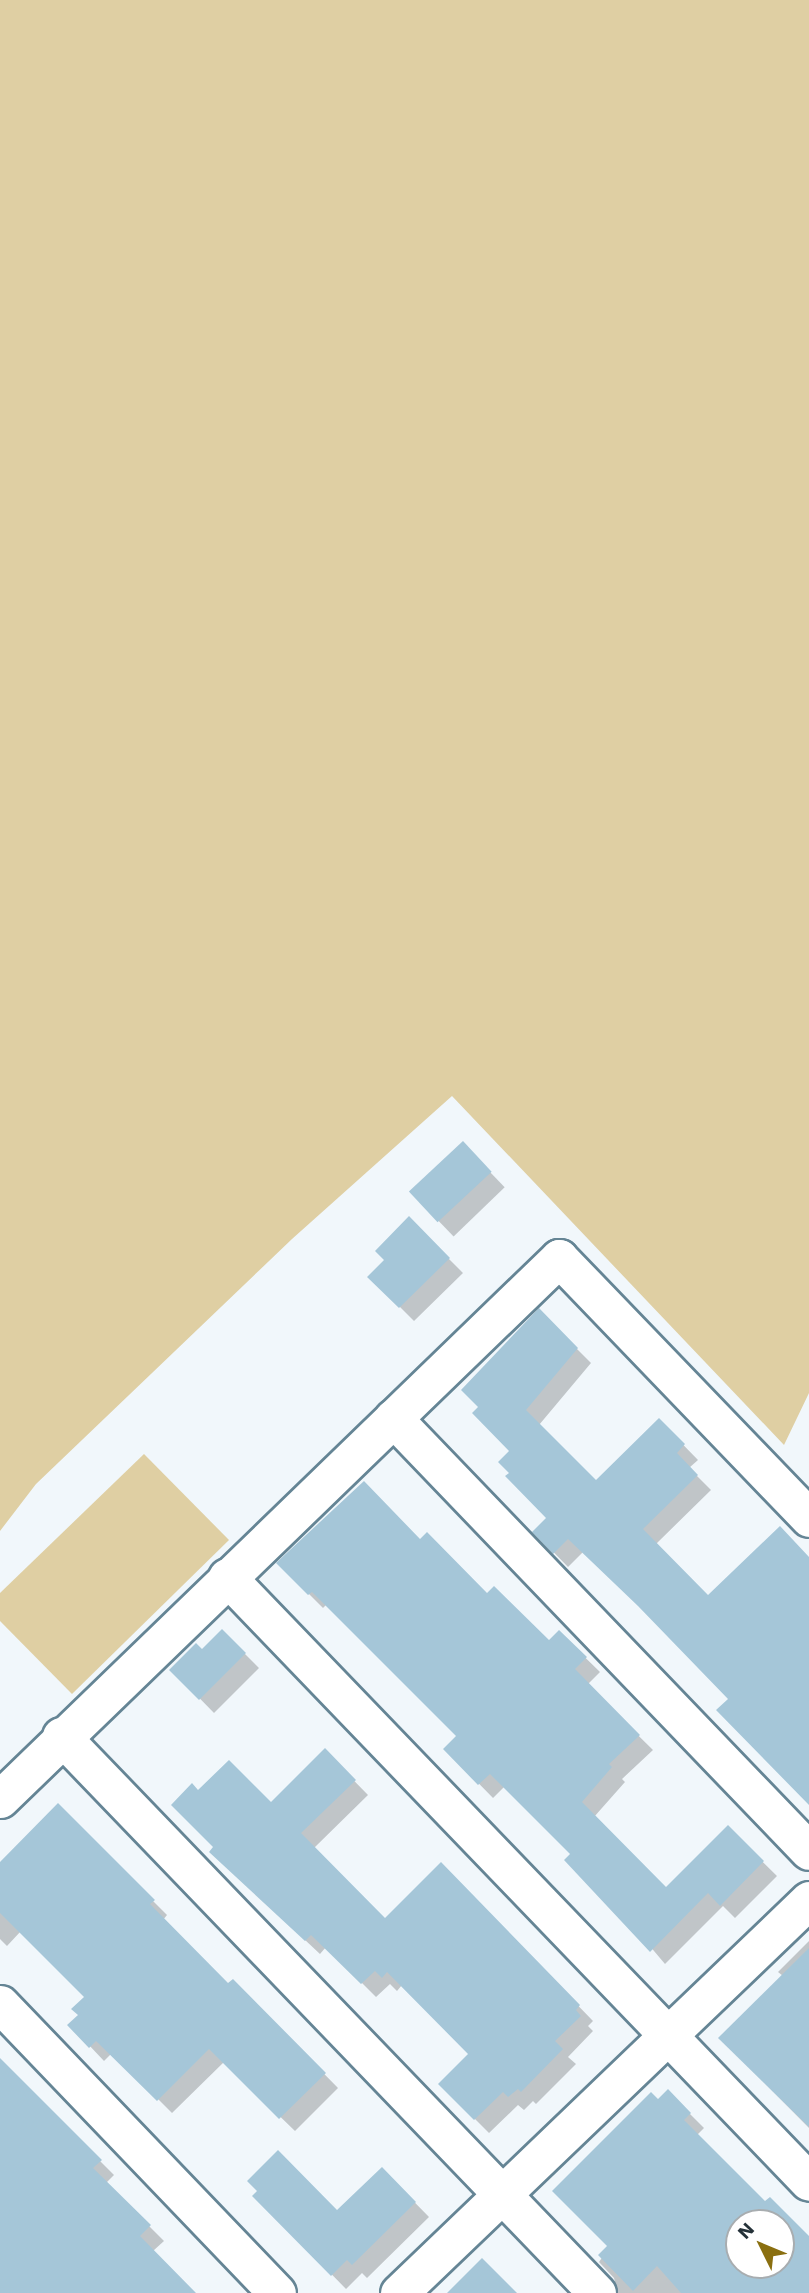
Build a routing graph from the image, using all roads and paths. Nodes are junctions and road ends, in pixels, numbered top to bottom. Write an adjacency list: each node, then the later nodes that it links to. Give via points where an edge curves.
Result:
1 (393, 1418): 2 (street, via 559,1258); 3 (street); 6 (street)
2 (809, 1518)
3 (227, 1577): 4 (street); 9 (street)
4 (61, 1736): 5 (street); 11 (street)
5 (0, 1799)
6 (809, 1851)
7 (809, 1900): 9 (street)
8 (0, 2004): 12 (street)
9 (668, 2035): 10 (street); 11 (street)
10 (809, 2182)
11 (502, 2194): 13 (street); 14 (street)
12 (277, 2293)
13 (399, 2293)
14 (597, 2293)

